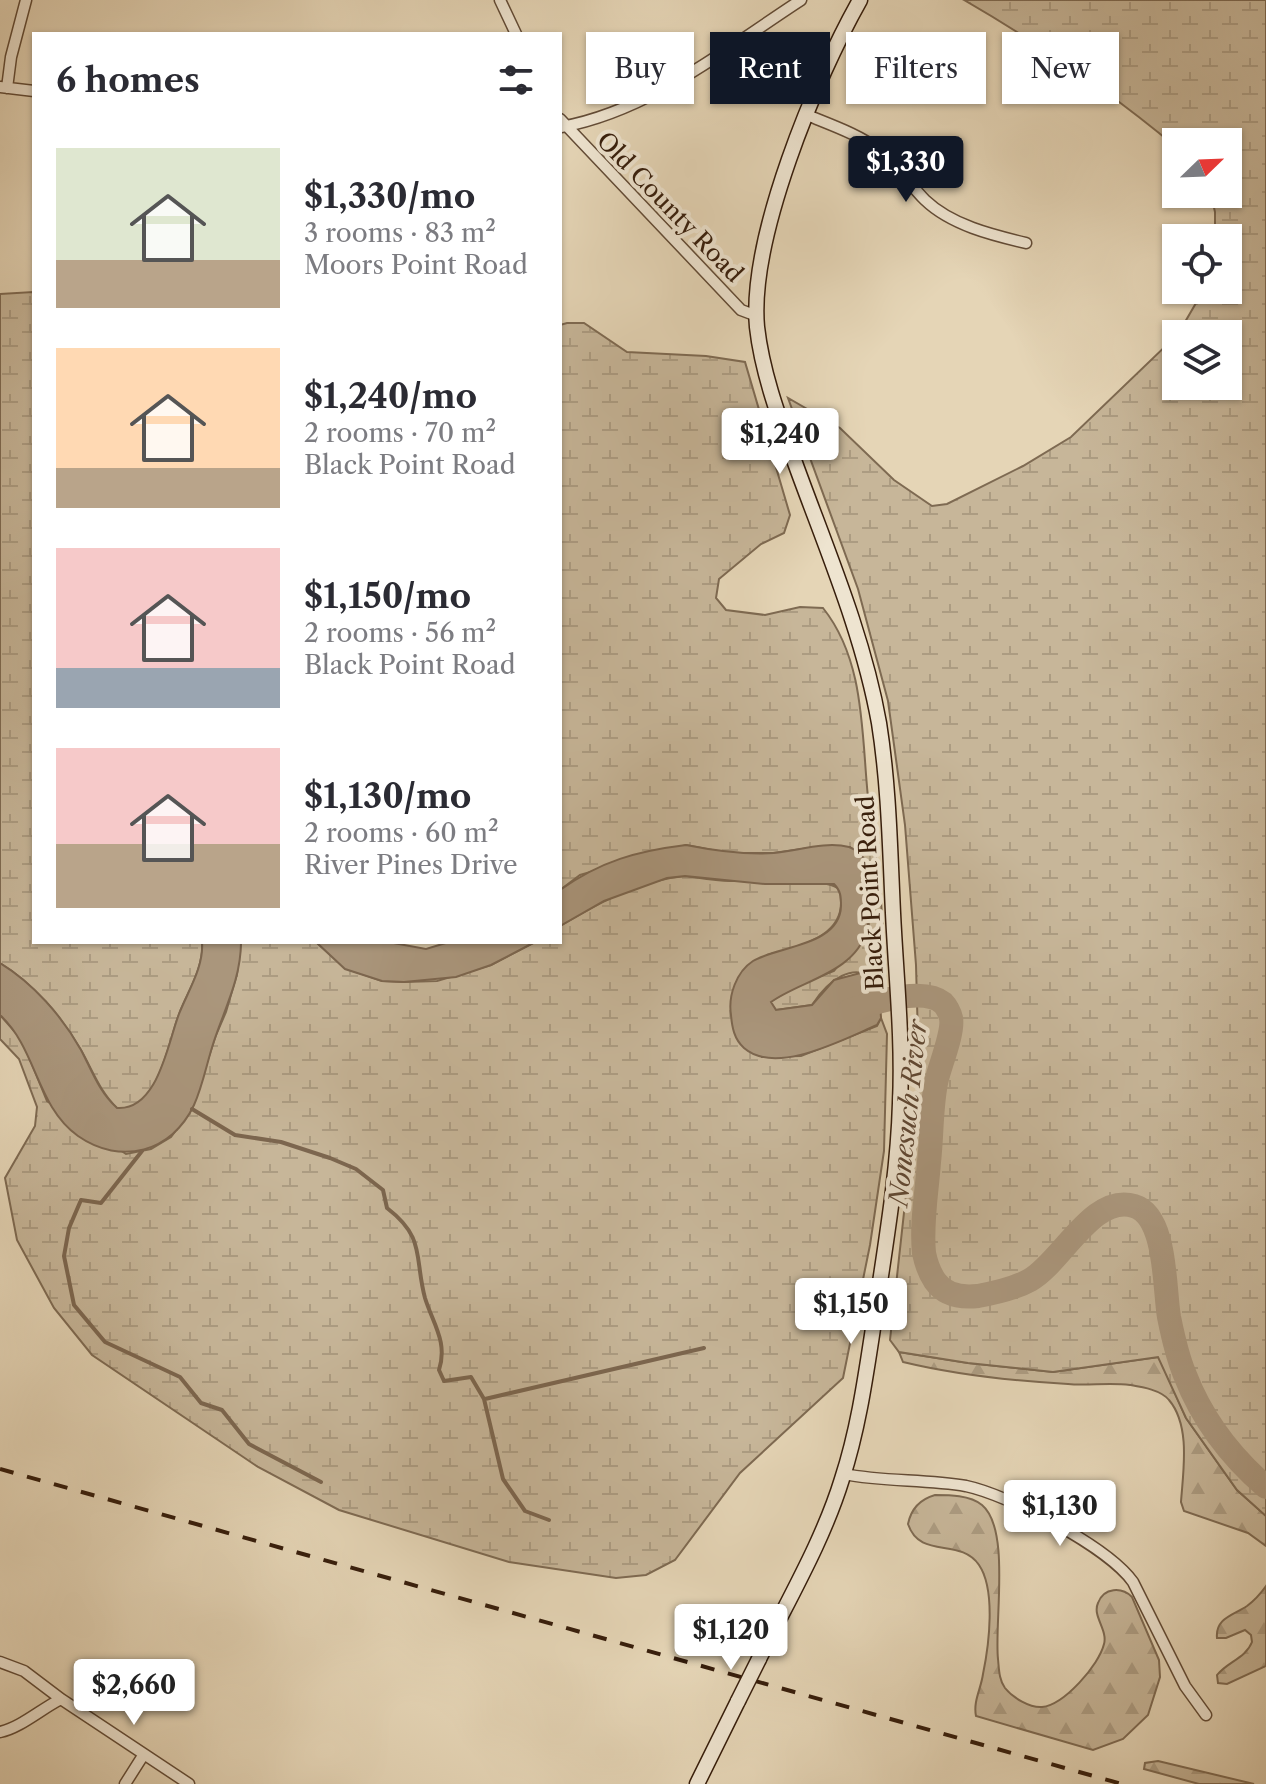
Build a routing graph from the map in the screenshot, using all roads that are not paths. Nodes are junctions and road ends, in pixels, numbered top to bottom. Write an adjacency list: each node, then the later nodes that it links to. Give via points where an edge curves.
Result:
1 (26, 0): 6 (street)
2 (500, 0): 5 (street)
3 (801, 0): 9 (street, via 660,90 604,116)
4 (860, 0): 8 (main road, Black Point Road)
5 (515, 32)
6 (3, 87): 7 (street)
7 (32, 91)
8 (807, 115): 10 (street, via 874,146 943,213); 11 (main road, Black Point Road, via 766,242)
9 (562, 124): 11 (street, Old County Road, via 741,310)
10 (1026, 243)
11 (757, 316): 12 (main road, Black Point Road, via 780,419 858,640 877,711 886,777 900,1103 863,1393)
12 (844, 1474): 15 (street, via 982,1490 1099,1551 1133,1582 1185,1686); 20 (main road, Black Point Road, bridge, via 818,1539)
13 (0, 1662): 14 (street, via 24,1671)
14 (61, 1699): 16 (street); 17 (street)
15 (1206, 1715)
16 (0, 1732)
17 (144, 1754): 18 (street); 19 (street)
18 (125, 1784)
19 (189, 1784)
20 (697, 1784)

